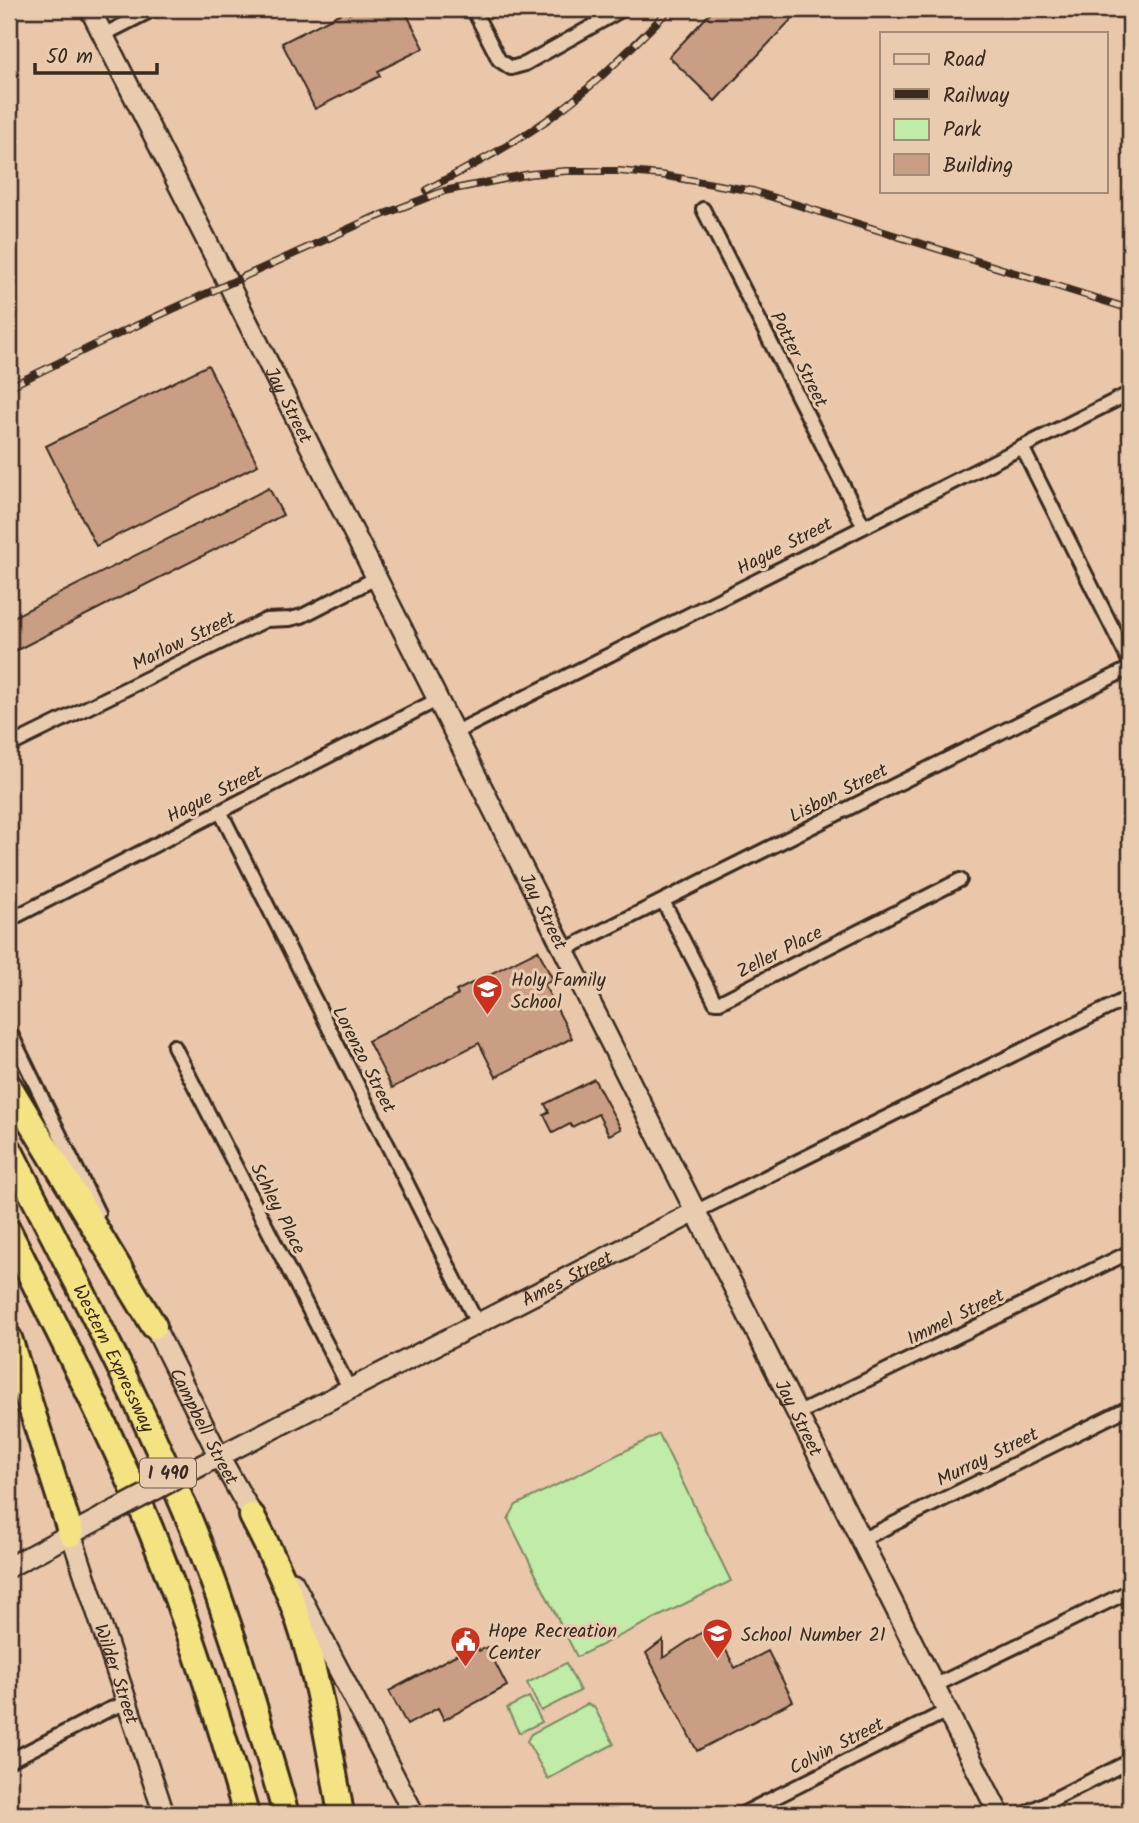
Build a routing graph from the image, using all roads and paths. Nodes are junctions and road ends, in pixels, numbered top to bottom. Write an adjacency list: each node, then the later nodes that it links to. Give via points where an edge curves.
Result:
1 (90, 9): 5 (street, Jay Street)
2 (154, 9): 5 (street)
3 (473, 9): 4 (street, via 497,55 506,67 515,68)
4 (623, 9)
5 (103, 35): 10 (street, Jay Street)
6 (703, 209): 9 (street, Potter Street)
7 (1130, 393): 8 (street, Hague Street)
8 (1022, 447): 9 (street, Hague Street); 11 (street)
9 (864, 527): 13 (street, Hague Street)
10 (376, 578): 12 (street, Jay Street); 14 (street, Marlow Street, via 302,616 266,620)
11 (1130, 666): 17 (street, Lisbon Street)
12 (438, 699): 13 (street, Jay Street); 15 (street, Hague Street)
13 (454, 733): 19 (street, Jay Street)
14 (9, 746)
15 (220, 811): 18 (street, Hague Street); 28 (street, Lorenzo Street)
16 (960, 880): 17 (street, Zeller Place, via 720,1002 715,1002)
17 (663, 901): 19 (street, Lisbon Street)
18 (9, 920)
19 (564, 950): 25 (street, Jay Street)
20 (1130, 997): 25 (street, Ames Street)
21 (9, 1030): 29 (street, Campbell Street)
22 (174, 1046): 31 (street, Schley Place)
23 (9, 1086): 29 (highway)
24 (9, 1149): 47 (highway, Western Expressway / I 490, via 134,1397 195,1534 247,1682)
25 (695, 1212): 28 (street, Ames Street); 33 (street, Jay Street)
26 (9, 1231): 46 (highway, Western Expressway / I 490, via 151,1530 201,1667)
27 (1130, 1252): 33 (street, Immel Street)
28 (477, 1323): 31 (street, Ames Street)
29 (154, 1326): 34 (street, Campbell Street)
30 (9, 1338): 36 (highway)
31 (349, 1388): 34 (street, Ames Street)
32 (1130, 1407): 37 (street, Murray Street)
33 (797, 1414): 37 (street, Jay Street)
34 (213, 1460): 35 (street, Campbell Street); 36 (street, Ames Street, bridge)
35 (252, 1516): 48 (highway, via 289,1593 304,1638 323,1710); 49 (street, Campbell Street, via 304,1602)
36 (71, 1534): 38 (street, Ames Street); 41 (street, Wilder Street)
37 (861, 1540): 40 (street, Jay Street)
38 (9, 1567)
39 (1130, 1591): 40 (street)
40 (934, 1686): 42 (street, Jay Street)
41 (128, 1702): 43 (street); 45 (street, Wilder Street)
42 (947, 1711): 50 (street, Colvin Street); 51 (street, Jay Street)
43 (9, 1761)
44 (1130, 1761): 52 (street)
45 (164, 1814)
46 (246, 1814)
47 (286, 1814)
48 (341, 1814)
49 (414, 1814)
50 (742, 1814)
51 (999, 1814)
52 (1024, 1814)

